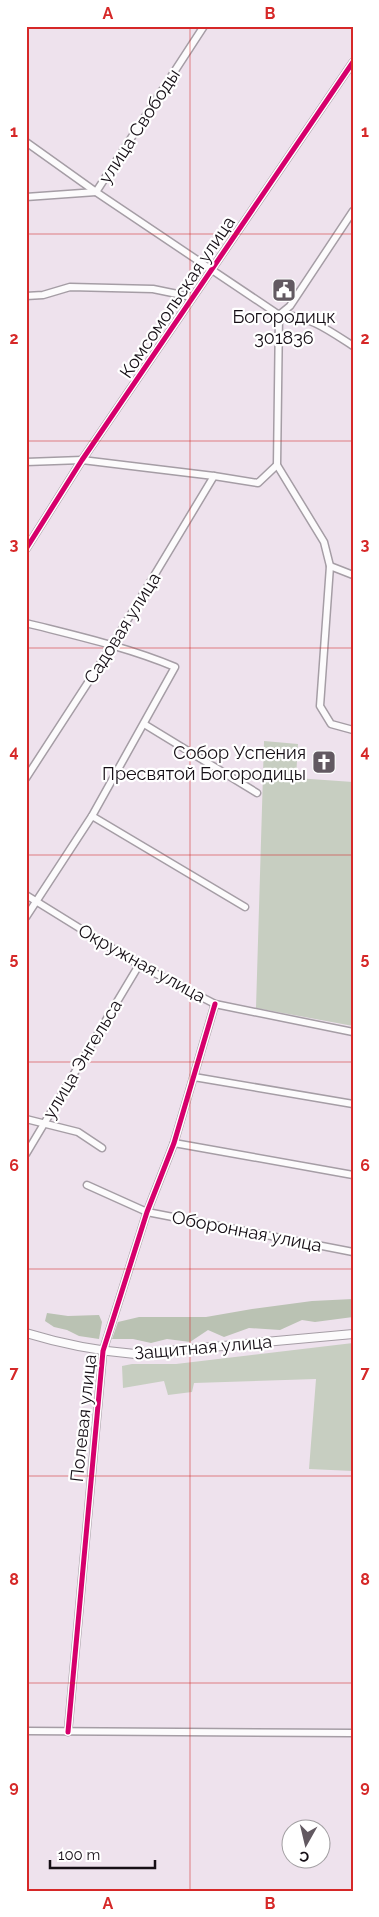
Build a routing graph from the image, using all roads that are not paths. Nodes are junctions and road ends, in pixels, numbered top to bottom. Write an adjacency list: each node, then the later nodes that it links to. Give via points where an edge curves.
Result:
1 (204, 26): 4 (street, улица Свободы)
2 (353, 62): 7 (street, Комсомольская улица)
3 (26, 142): 4 (street)
4 (96, 192): 5 (street, улица Свободы); 7 (street)
5 (26, 197)
6 (353, 211): 10 (street, via 290,306)
7 (213, 270): 9 (street, Комсомольская улица); 10 (street)
8 (26, 296): 9 (street, via 70,287 152,289)
9 (192, 297): 12 (street, Комсомольская улица)
10 (279, 315): 11 (street, via 293,315 315,322); 14 (street)
11 (353, 346)
12 (82, 460): 13 (street); 15 (street); 16 (street, Комсомольская улица)
13 (26, 462)
14 (277, 465): 15 (street, via 258,483); 17 (street, via 324,542)
15 (214, 476): 20 (street, Садовая улица)
16 (26, 549)
17 (330, 566): 18 (street); 22 (street, via 320,706 330,724)
18 (353, 575)
19 (26, 624): 20 (street)
20 (113, 644): 21 (street, via 175,668); 23 (street, Садовая улица)
21 (144, 724): 24 (street); 25 (street)
22 (353, 730)
23 (26, 778)
24 (257, 793)
25 (92, 816): 27 (street); 28 (street)
26 (26, 895): 27 (street, Окружная улица)
27 (36, 902): 29 (street); 30 (street, Окружная улица)
28 (244, 907)
29 (26, 917)
30 (139, 965): 31 (street, Окружная улица); 36 (street, улица Энгельса)
31 (215, 1004): 32 (street, Окружная улица); 33 (street, Полевая улица)
32 (353, 1032)
33 (194, 1077): 34 (street); 37 (street, Полевая улица)
34 (353, 1104)
35 (26, 1119): 36 (street)
36 (44, 1122): 38 (street, via 78,1132); 39 (street, улица Энгельса)
37 (174, 1143): 40 (street); 42 (street, Полевая улица)
38 (102, 1148)
39 (26, 1154)
40 (353, 1176)
41 (87, 1185): 42 (street, Оборонная улица)
42 (147, 1212): 43 (street, Оборонная улица); 46 (street, Полевая улица)
43 (353, 1252)
44 (26, 1333): 46 (street, Защитная улица)
45 (353, 1334): 46 (street, Защитная улица, via 136,1354)
46 (103, 1351): 48 (street, Полевая улица)
47 (26, 1731): 48 (street)
48 (68, 1732): 49 (street)
49 (353, 1733)

